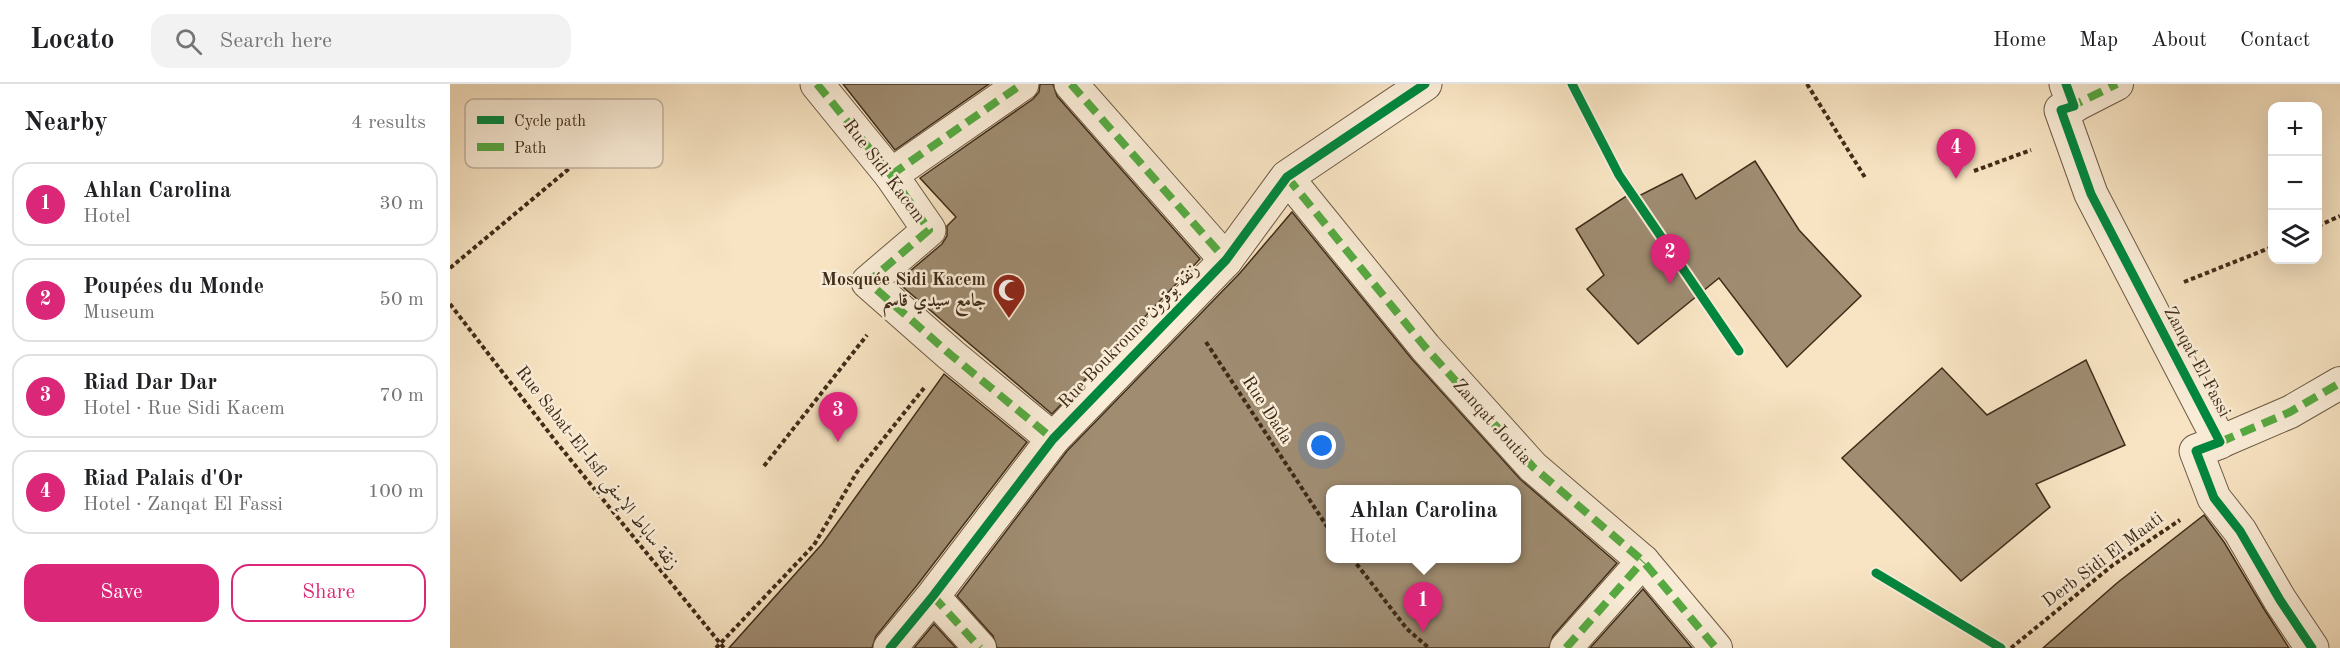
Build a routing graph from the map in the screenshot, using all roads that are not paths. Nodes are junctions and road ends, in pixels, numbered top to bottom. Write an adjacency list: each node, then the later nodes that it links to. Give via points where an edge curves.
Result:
1 (817, 84): 7 (street, Rue Sidi Kacem)
2 (1022, 84): 7 (street)
3 (1071, 84): 9 (street)
4 (1425, 84): 8 (street, Rue Boukroune زنقة بوقرون)
5 (2117, 84): 6 (street)
6 (2070, 108): 12 (street, Zanqat El Fassi, via 2091,194)
7 (891, 175): 11 (street, Rue Sidi Kacem, via 929,230 868,282)
8 (1287, 177): 9 (street, Rue Boukroune زنقة بوقرون); 13 (street, Zanqat Joutia, via 1425,347 1533,467)
9 (1226, 260): 11 (street, Rue Boukroune زنقة بوقرون)
10 (2340, 383): 12 (street, via 2290,412)
11 (1053, 439): 14 (street, Rue Boukroune زنقة بوقرون)
12 (2220, 442): 19 (street, Zanqat El Fassi, via 2196,451 2214,498 2240,531)
13 (1643, 561): 17 (street); 18 (street, Zanqat Joutia)
14 (933, 596): 15 (street, Rue Boukroune زنقة بوقرون); 16 (street)
15 (890, 648)
16 (980, 648)
17 (1566, 648)
18 (1716, 648)
19 (2312, 648)

